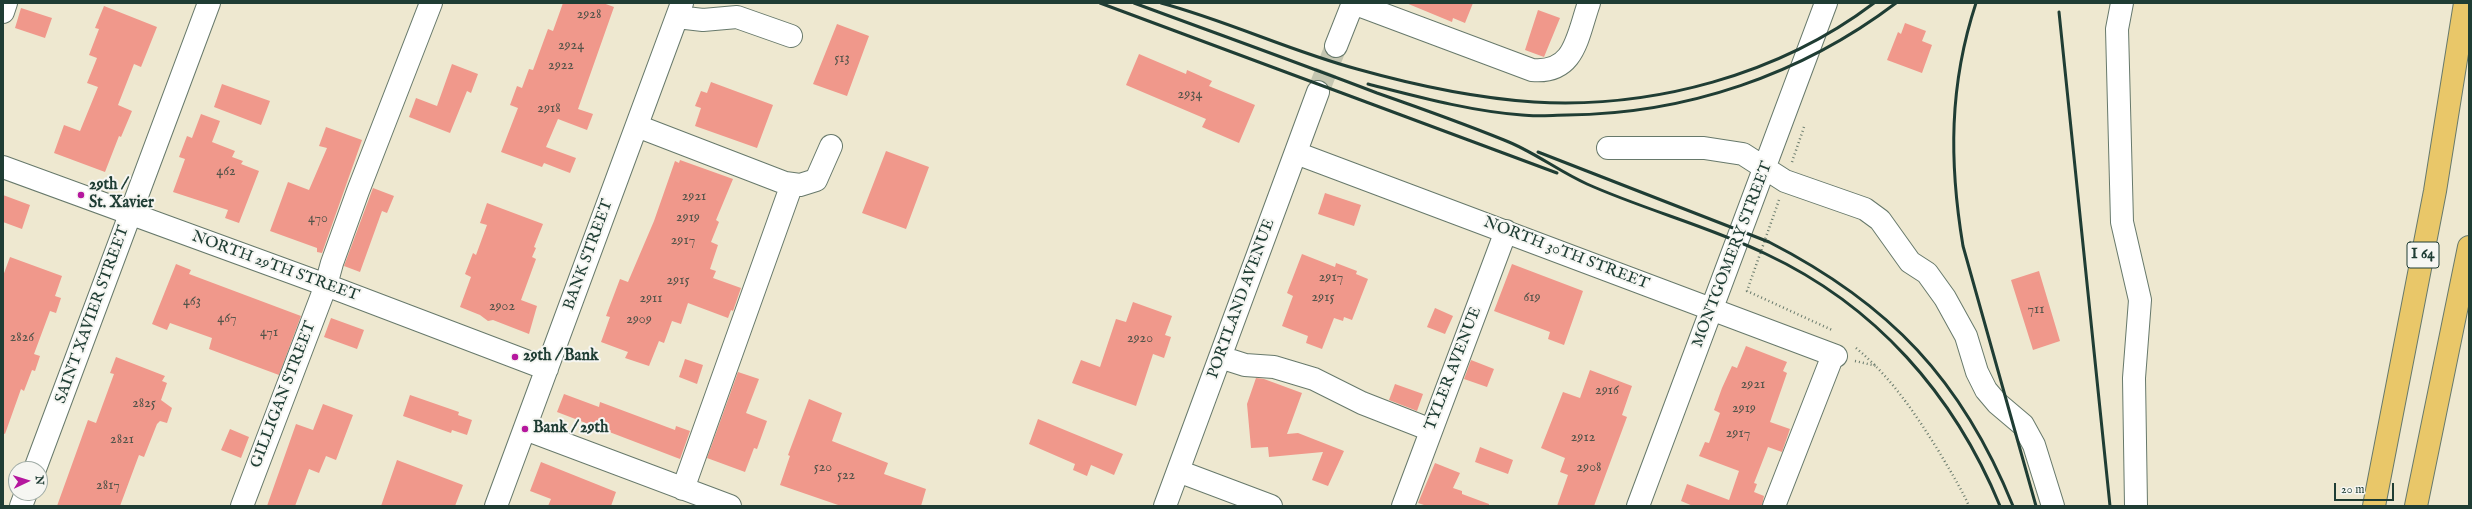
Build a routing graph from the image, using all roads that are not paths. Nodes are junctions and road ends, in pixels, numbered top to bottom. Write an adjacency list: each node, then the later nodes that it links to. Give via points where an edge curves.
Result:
1 (6, 3): 10 (street)
2 (209, 3): 21 (street, SAINT XAVIER STREET)
3 (431, 3): 24 (street, GILLIGAN STREET, via 358,191)
4 (1353, 3): 5 (street, via 1532,70 1544,71 1559,67 1568,60); 12 (street)
5 (1589, 3)
6 (1826, 3): 19 (street, MONTGOMERY STREET)
7 (2122, 3): 42 (street, via 2117,29 2122,222 2140,300 2134,378)
8 (2465, 3): 43 (highway, I 64, via 2435,191)
9 (679, 10): 11 (street, via 703,20 737,17); 14 (street, BANK STREET)
10 (3, 12)
11 (791, 36)
12 (1336, 46)
13 (1318, 92): 17 (street, PORTLAND AVENUE)
14 (637, 126): 20 (street); 27 (street, BANK STREET)
15 (830, 146): 20 (street, via 816,180 800,185)
16 (1608, 148): 19 (street, via 1704,148 1743,154)
17 (1296, 153): 22 (street, NORTH 30TH STREET); 26 (street, PORTLAND AVENUE)
18 (3, 167): 21 (street, NORTH 29TH STREET)
19 (1766, 167): 25 (street, MONTGOMERY STREET); 41 (street, via 1785,181 1865,209 1880,220 1910,262 1927,273 1945,298 1966,336 1977,372 1986,390 1996,403 2023,425 2034,445)
20 (792, 184): 32 (street)
21 (130, 213): 24 (street, NORTH 29TH STREET); 30 (street, SAINT XAVIER STREET)
22 (1506, 231): 25 (street, NORTH 30TH STREET); 29 (street, TYLER AVENUE)
23 (2469, 247): 44 (highway)
24 (326, 285): 27 (street, NORTH 29TH STREET); 33 (street, GILLIGAN STREET)
25 (1712, 309): 39 (street, MONTGOMERY STREET); 40 (street, NORTH 30TH STREET, via 1841,353)
26 (1220, 357): 29 (street, via 1246,364 1274,367 1314,378 1362,403); 31 (street, PORTLAND AVENUE)
27 (547, 370): 28 (street, BANK STREET)
28 (524, 429): 32 (street); 34 (street, BANK STREET)
29 (1431, 430): 38 (street, TYLER AVENUE)
30 (38, 461)
31 (1178, 471): 36 (street, PORTLAND AVENUE); 37 (street)
32 (683, 488): 35 (street)
33 (242, 506)
34 (496, 506)
35 (730, 506)
36 (1165, 506)
37 (1271, 506)
38 (1403, 506)
39 (1638, 506)
40 (1774, 506)
41 (2053, 506)
42 (2136, 506)
43 (2374, 506)
44 (2416, 506)

